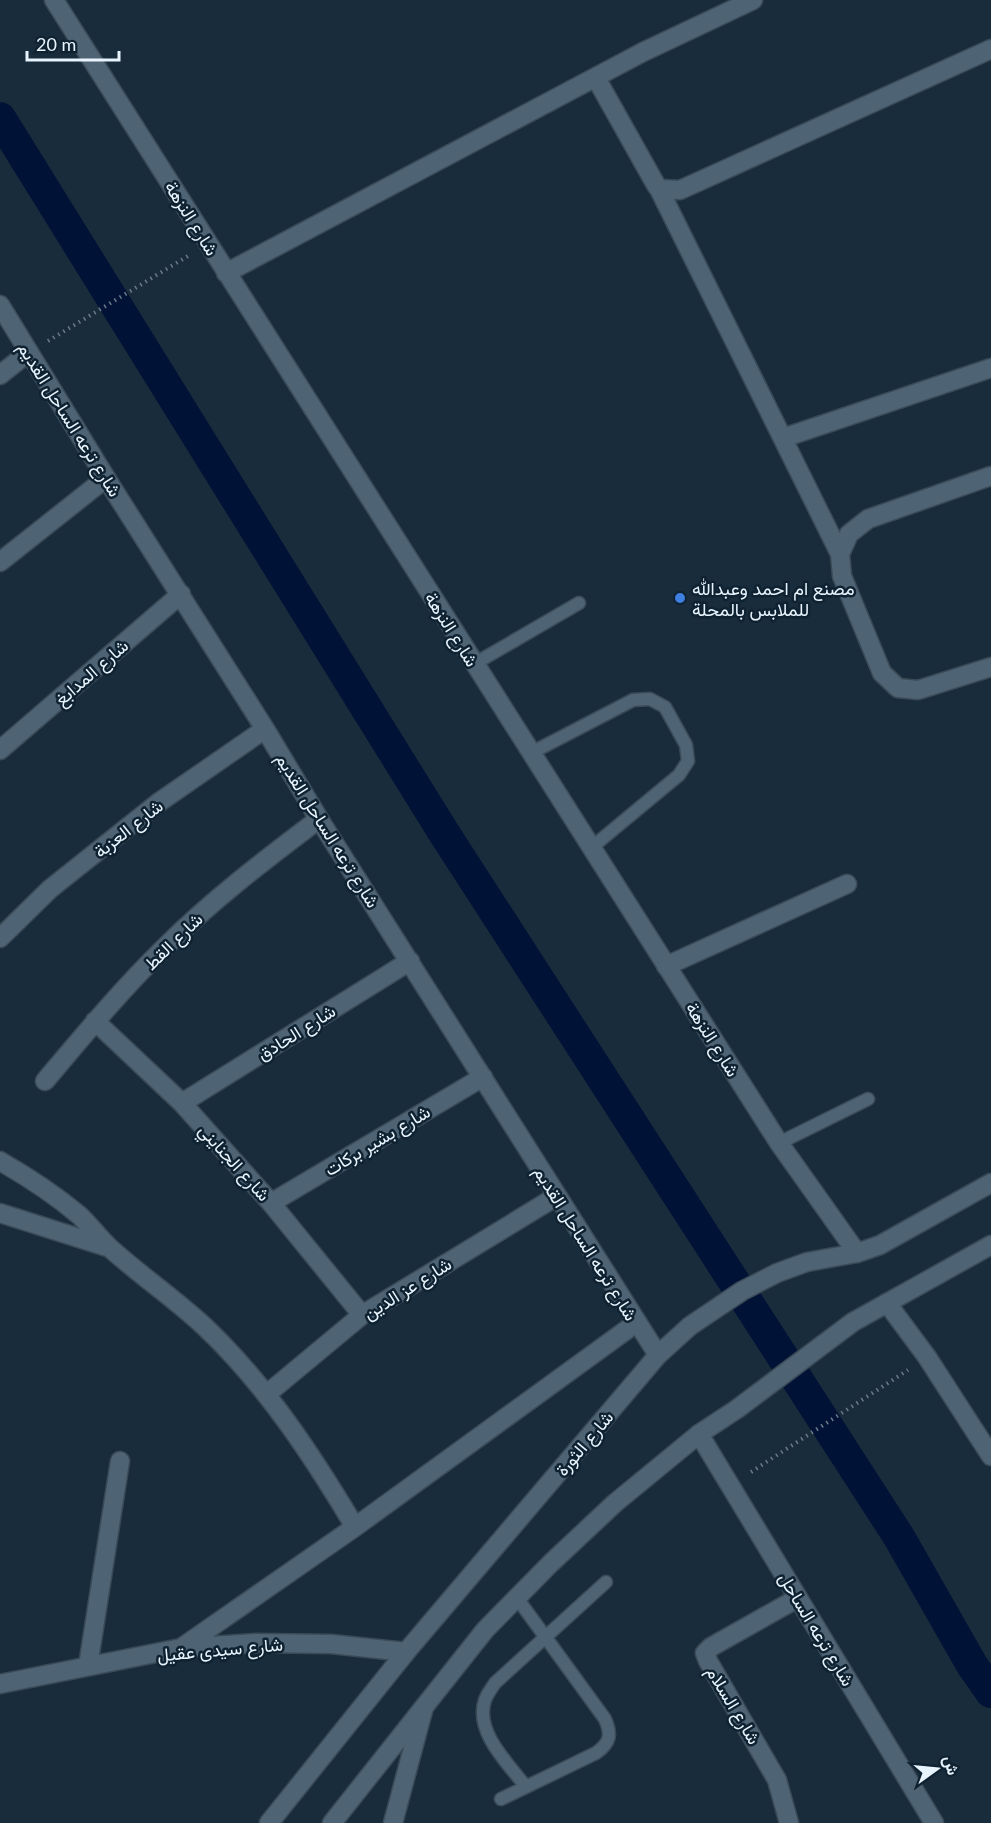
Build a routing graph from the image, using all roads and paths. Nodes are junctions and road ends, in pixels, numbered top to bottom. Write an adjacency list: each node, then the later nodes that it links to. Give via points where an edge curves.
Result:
1 (54, 0): 6 (street, شارع النزهة)
2 (753, 0): 4 (street)
3 (991, 50): 5 (street, via 680,190)
4 (596, 78): 5 (street); 7 (street)
5 (659, 189): 12 (street)
6 (208, 244): 7 (street, شارع النزهة); 9 (path)
7 (226, 273): 19 (street, شارع النزهة)
8 (0, 305): 9 (street, شارع ترعه الساحل القديم)
9 (29, 352): 11 (street); 14 (street, شارع ترعه الساحل القديم)
10 (991, 369): 12 (street)
11 (0, 375)
12 (783, 438): 15 (street)
13 (991, 476): 15 (street, via 868,519 849,534)
14 (106, 478): 16 (street); 17 (street, شارع ترعه الساحل القديم)
15 (840, 554): 20 (street, via 842,576 882,673 898,688 918,690)
16 (0, 562)
17 (181, 594): 21 (street, شارع ترعه الساحل القديم); 22 (street, شارع المدابغ)
18 (579, 603): 19 (lane)
19 (474, 664): 23 (street, شارع النزهة)
20 (991, 667)
21 (266, 729): 24 (street, شارع ترعه الساحل القديم); 27 (street, شارع العزبة, via 131,825 50,889)
22 (0, 750)
23 (531, 753): 25 (street, شارع النزهة); 25 (lane, via 633,700 650,699 664,707 686,745 688,761 679,775)
24 (319, 819): 28 (street, شارع ترعه الساحل القديم); 30 (street, شارع القط, via 222,894 164,947)
25 (591, 848): 29 (street, شارع النزهة)
26 (847, 885): 29 (street)
27 (0, 938)
28 (410, 961): 31 (street, شارع ترعه الساحل القديم); 34 (street, شارع الحادق)
29 (666, 966): 35 (street, شارع النزهة)
30 (95, 1021): 32 (street, شارع القط); 34 (street, شارع الجنايني)
31 (483, 1077): 38 (street, شارع ترعه الساحل القديم); 39 (street, شارع بشير بركات)
32 (45, 1082)
33 (868, 1099): 35 (lane)
34 (182, 1103): 39 (street, شارع الجنايني)
35 (779, 1143): 43 (street, شارع النزهة)
36 (0, 1161): 42 (street, via 52,1194)
37 (991, 1183): 43 (street, شارع الثورة, via 880,1245)
38 (557, 1196): 45 (street, شارع عز الدين); 46 (street, شارع ترعه الساحل القديم)
39 (271, 1203): 45 (street, شارع الجنايني)
40 (0, 1213): 42 (street)
41 (991, 1245): 44 (street)
42 (109, 1248): 49 (street, via 204,1326)
43 (857, 1253): 47 (street, شارع الثورة, via 807,1262 777,1273 690,1326)
44 (887, 1303): 50 (street, via 853,1322); 51 (street)
45 (362, 1315): 49 (street, شارع عز الدين)
46 (636, 1323): 47 (street, شارع ترعه الساحل القديم); 54 (street)
47 (658, 1355): 60 (street, شارع الثورة)
48 (901, 1374): 52 (path)
49 (267, 1394): 54 (street)
50 (699, 1434): 56 (street, via 615,1503); 57 (street, شارع ترعه الساحل)
51 (989, 1449)
52 (775, 1456)
53 (120, 1461): 61 (street)
54 (355, 1527): 59 (street)
55 (606, 1582): 58 (lane)
56 (517, 1598): 58 (lane); 63 (street, via 484,1630)
57 (798, 1598): 69 (street, شارع السلام, via 705,1653 777,1780); 70 (street, شارع ترعه الساحل)
58 (545, 1637): 64 (lane, via 495,1683 485,1700 483,1719 490,1738); 64 (lane, via 605,1719 610,1732 607,1745 596,1753)
59 (181, 1648): 60 (street, شارع سيدى عقيل, via 256,1642); 61 (street, شارع سيدى عقيل)
60 (406, 1652): 66 (street, شارع الثورة)
61 (88, 1666): 62 (street, شارع سيدى عقيل)
62 (0, 1684)
63 (424, 1707): 67 (street); 68 (street)
64 (526, 1787): 65 (lane)
65 (501, 1799)
66 (269, 1823)
67 (332, 1823)
68 (393, 1823)
69 (789, 1823)
70 (934, 1823)

